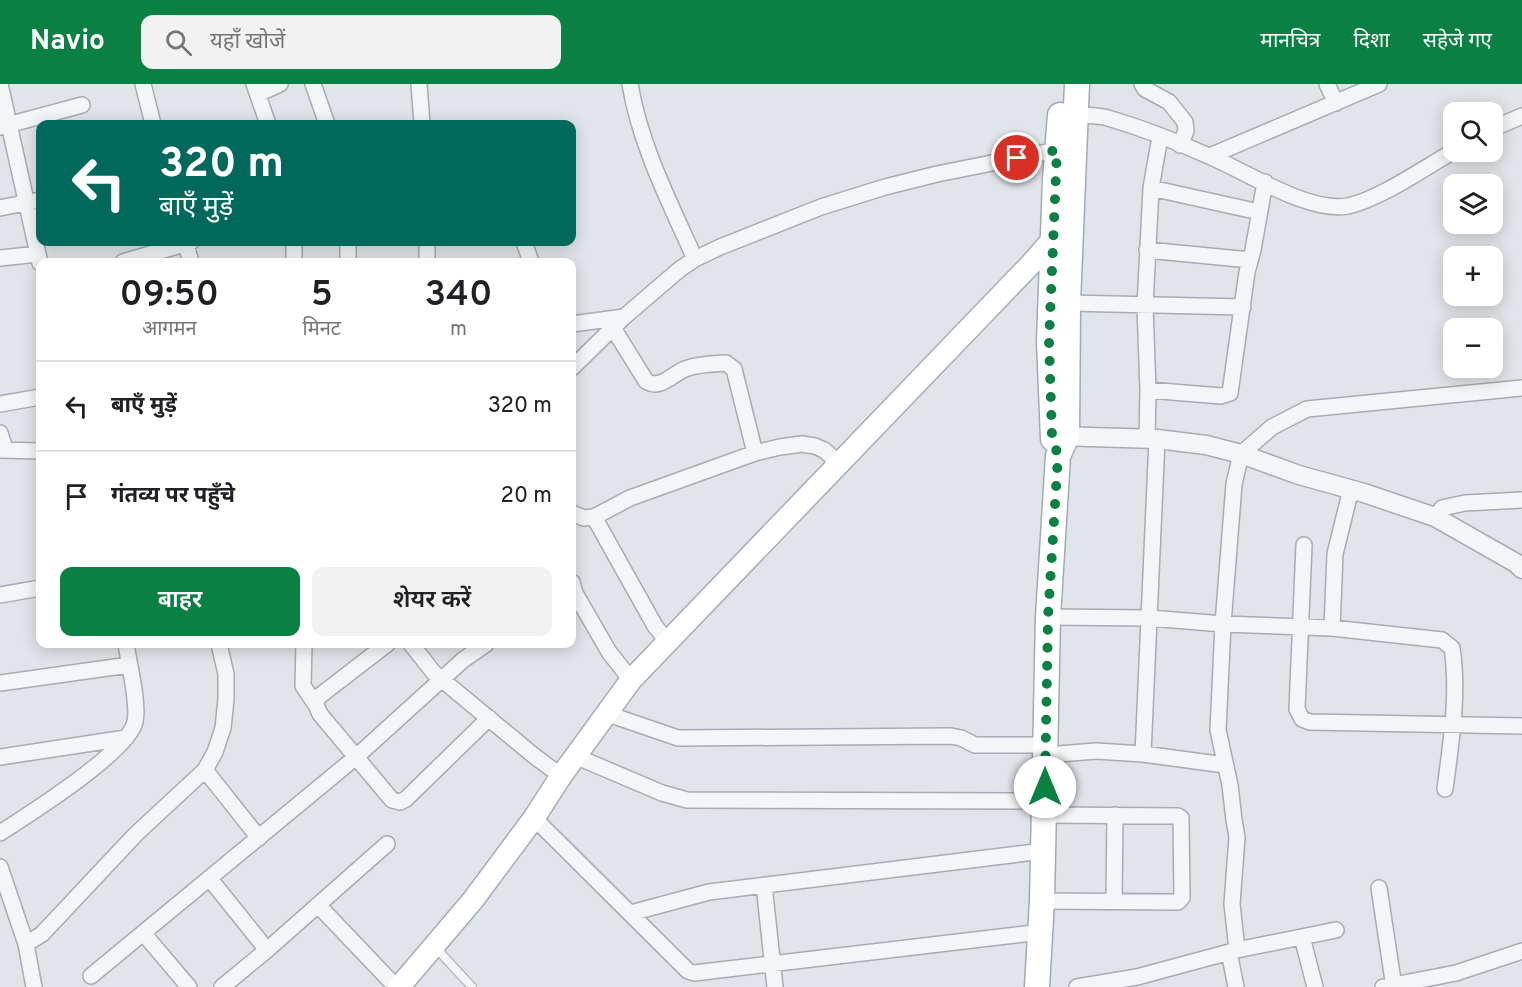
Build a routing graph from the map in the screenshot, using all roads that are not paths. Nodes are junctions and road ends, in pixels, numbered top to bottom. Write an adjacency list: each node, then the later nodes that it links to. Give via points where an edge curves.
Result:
1 (12, 84): 12 (street)
2 (143, 84): 18 (street)
3 (280, 84): 13 (street)
4 (312, 84): 20 (street)
5 (419, 84): 21 (street)
6 (630, 84): 41 (street, via 650,155)
7 (1061, 84): 26 (main road)
8 (1077, 84): 16 (main road)
9 (1142, 84): 25 (street, via 1169,102 1181,116 1186,131)
10 (1327, 84): 14 (street)
11 (1379, 84): 14 (street)
12 (0, 86): 23 (street)
13 (256, 89): 19 (street)
14 (1336, 103): 27 (street)
15 (82, 105): 23 (street)
16 (1076, 115): 24 (street, via 1106,117); 43 (main road)
17 (1522, 116): 22 (street)
18 (152, 120)
19 (267, 120)
20 (326, 120)
21 (422, 120)
22 (1503, 124)
23 (4, 126): 31 (street)
24 (1160, 137): 25 (street); 30 (street)
25 (1180, 145): 27 (street)
26 (1057, 150): 35 (main road); 41 (street, via 885,187 809,212)
27 (1210, 156): 29 (street)
28 (1443, 157): 29 (street, via 1376,195 1347,206 1325,206)
29 (1265, 182): 33 (street)
30 (1151, 188): 33 (street); 37 (street)
31 (34, 201): 32 (street); 34 (street)
32 (0, 208)
33 (1258, 212): 42 (street)
34 (36, 224)
35 (1053, 239): 55 (main road, via 1049,341); 60 (main road)
36 (174, 246): 39 (street)
37 (1147, 250): 42 (street); 44 (street)
38 (0, 258): 40 (street)
39 (136, 258)
40 (36, 259)
41 (695, 259): 46 (street)
42 (1250, 260): 45 (street)
43 (1068, 303): 44 (street); 55 (main road)
44 (1145, 306): 45 (street); 50 (street)
45 (1243, 307): 50 (street, via 1230,393 1221,396)
46 (618, 322): 47 (street); 48 (street); 58 (street, via 646,381 652,385 687,368 730,365)
47 (576, 324)
48 (576, 364)
49 (1522, 388): 59 (street, via 1307,409 1272,427)
50 (1148, 390): 54 (street)
51 (36, 398): 52 (street)
52 (0, 404)
53 (0, 433): 56 (street)
54 (1152, 439): 55 (street); 59 (street, via 1206,445); 72 (street)
55 (1059, 443): 71 (main road)
56 (2, 449): 57 (street)
57 (36, 451)
58 (755, 453): 60 (street, via 815,446); 64 (street, via 630,498)
59 (1241, 454): 61 (street); 73 (street, via 1234,484)
60 (840, 464): 76 (main road)
61 (1351, 489): 65 (street); 74 (street, via 1335,554)
62 (1522, 500): 65 (street, via 1465,503 1442,508)
63 (576, 515): 64 (street)
64 (594, 517): 76 (street)
65 (1436, 517): 67 (street)
66 (1304, 545): 75 (street)
67 (1522, 569)
68 (36, 589): 69 (street)
69 (0, 595)
70 (576, 595): 85 (street, via 609,652)
71 (1048, 617): 72 (street); 93 (main road)
72 (1150, 618): 73 (street); 94 (street)
73 (1223, 624): 75 (street); 98 (street, via 1218,730)
74 (1332, 627): 75 (street); 90 (street, via 1430,637 1448,643 1456,674)
75 (1300, 628): 90 (street, via 1296,709 1302,719)
76 (667, 641): 85 (main road)
77 (127, 648): 83 (street)
78 (220, 648): 99 (street, via 226,674 223,728)
79 (304, 648): 87 (street, via 303,686)
80 (382, 648): 87 (street, via 317,698)
81 (414, 648): 84 (street)
82 (480, 648): 84 (street)
83 (129, 665): 86 (street); 92 (street, via 136,720)
84 (443, 679): 89 (street); 97 (street)
85 (631, 680): 88 (main road)
86 (0, 683)
87 (316, 705): 97 (street)
88 (605, 714): 93 (street, via 678,738 951,736 975,745); 95 (main road)
89 (489, 718): 97 (street, via 400,802 392,800); 100 (street)
90 (1453, 725): 91 (street); 101 (street)
91 (1522, 726)
92 (126, 738): 96 (street); 105 (street, via 68,788)
93 (1045, 750): 94 (street); 102 (main road)
94 (1143, 754): 98 (street)
95 (575, 756): 100 (main road); 102 (street, via 687,800)
96 (0, 757)
97 (356, 757): 106 (street)
98 (1225, 765): 124 (street, via 1238,837 1232,904)
99 (205, 770): 106 (street); 121 (street, via 136,834 42,934)
100 (561, 776): 104 (main road)
101 (1445, 789)
102 (1044, 808): 103 (street); 108 (main road)
103 (1115, 815): 114 (street); 114 (street, via 1178,816 1182,832 1181,901)
104 (534, 818): 116 (street); 122 (main road, via 474,900)
105 (0, 833)
106 (259, 838): 110 (street)
107 (387, 844): 115 (street)
108 (1043, 850): 111 (street); 113 (main road)
109 (0, 867): 121 (street)
110 (210, 879): 119 (street); 123 (street)
111 (764, 885): 116 (street, via 709,892); 126 (street)
112 (1379, 888): 128 (street)
113 (1042, 901): 114 (street); 118 (main road)
114 (1114, 901)
115 (318, 905): 123 (street); 132 (street)
116 (631, 913): 126 (street, via 688,971)
117 (1336, 930): 120 (street)
118 (1041, 932): 126 (street); 135 (main road)
119 (144, 934): 127 (street); 130 (street)
120 (1302, 937): 124 (street); 138 (street)
121 (26, 944): 129 (street)
122 (434, 946): 132 (main road); 133 (lane)
123 (267, 950): 131 (street)
124 (1233, 951): 136 (street, via 1137,977); 137 (street)
125 (1522, 951): 128 (street, via 1456,973)
126 (771, 963): 134 (street)
127 (91, 976)
128 (1390, 986)
129 (34, 987)
130 (189, 987)
131 (222, 987)
132 (397, 987)
133 (472, 987)
134 (775, 987)
135 (1037, 987)
136 (1077, 987)
137 (1236, 987)
138 (1315, 987)

